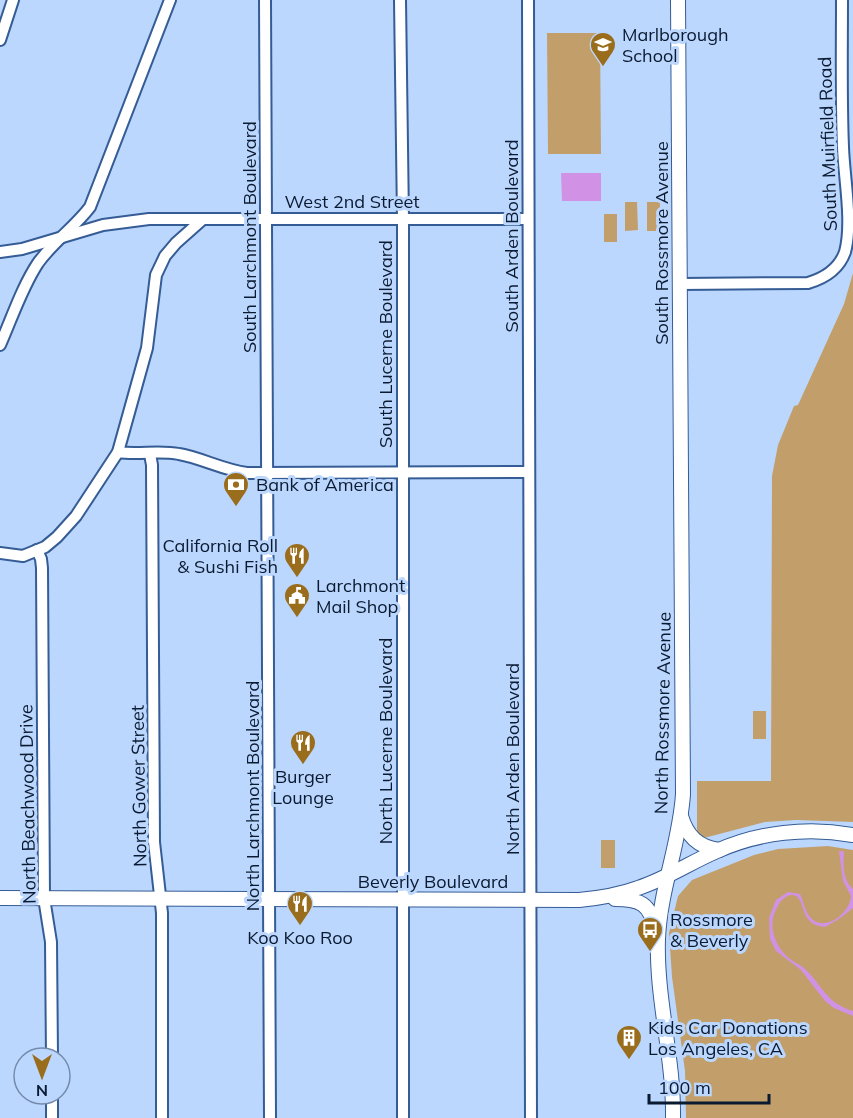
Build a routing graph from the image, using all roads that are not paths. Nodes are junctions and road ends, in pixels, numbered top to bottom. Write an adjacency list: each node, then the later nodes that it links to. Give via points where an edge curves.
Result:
1 (13, 0): 8 (street)
2 (170, 0): 14 (street, via 90,207)
3 (265, 0): 11 (street, South Larchmont Boulevard)
4 (400, 0): 12 (street, South Lucerne Boulevard)
5 (528, 0): 13 (street, South Arden Boulevard)
6 (678, 0): 16 (main road, South Rossmore Avenue)
7 (842, 0): 9 (street, South Muirfield Road)
8 (0, 40)
9 (848, 96): 16 (street, South Muirfield Road, via 844,166 849,228 844,254 833,269 808,282)
10 (203, 219): 11 (street, West 2nd Street); 14 (street, West 2nd Street, via 149,219 103,225); 18 (street, via 165,256 156,275 147,348)
11 (267, 219): 12 (street, West 2nd Street); 22 (street, South Larchmont Boulevard)
12 (402, 219): 13 (street, West 2nd Street); 20 (street, South Lucerne Boulevard)
13 (528, 219): 21 (street, South Arden Boulevard)
14 (64, 236): 15 (street, West 2nd Street); 17 (street, via 38,264)
15 (0, 252)
16 (680, 284): 23 (main road, South Rossmore Avenue)
17 (0, 345)
18 (118, 452): 19 (street); 24 (street, via 76,516 57,537)
19 (150, 454): 22 (street, via 177,453 237,471); 32 (street, North Gower Street, via 154,842)
20 (402, 472): 21 (street); 22 (street); 34 (street, North Lucerne Boulevard)
21 (529, 472): 35 (street, North Arden Boulevard)
22 (268, 473): 33 (street, North Larchmont Boulevard)
23 (682, 486): 26 (main road, North Rossmore Avenue)
24 (37, 550): 25 (street, via 23,556); 31 (street, North Beachwood Drive, via 42,568)
25 (0, 553)
26 (681, 816): 28 (main road, via 694,840); 29 (main road, North Rossmore Avenue)
27 (853, 836): 28 (main road, Beverly Boulevard, via 833,832 784,833)
28 (718, 850): 29 (main road, Beverly Boulevard)
29 (669, 874): 36 (main road, Beverly Boulevard, via 627,892); 37 (main road, North Rossmore Avenue)
30 (0, 898): 31 (main road, Beverly Boulevard)
31 (44, 898): 32 (main road, Beverly Boulevard); 38 (street, North Beachwood Drive, via 51,942)
32 (161, 899): 33 (main road, Beverly Boulevard); 39 (street, North Gower Street)
33 (270, 899): 34 (main road, Beverly Boulevard); 40 (street, North Larchmont Boulevard)
34 (403, 900): 35 (main road, Beverly Boulevard); 41 (street, North Lucerne Boulevard)
35 (531, 900): 36 (main road, Beverly Boulevard); 42 (street, North Arden Boulevard)
36 (579, 900): 37 (main road, via 627,899 642,903 652,915)
37 (658, 951): 43 (main road, North Rossmore Avenue, via 672,1072)
38 (51, 1046)
39 (162, 1118)
40 (270, 1118)
41 (403, 1118)
42 (531, 1118)
43 (673, 1118)

